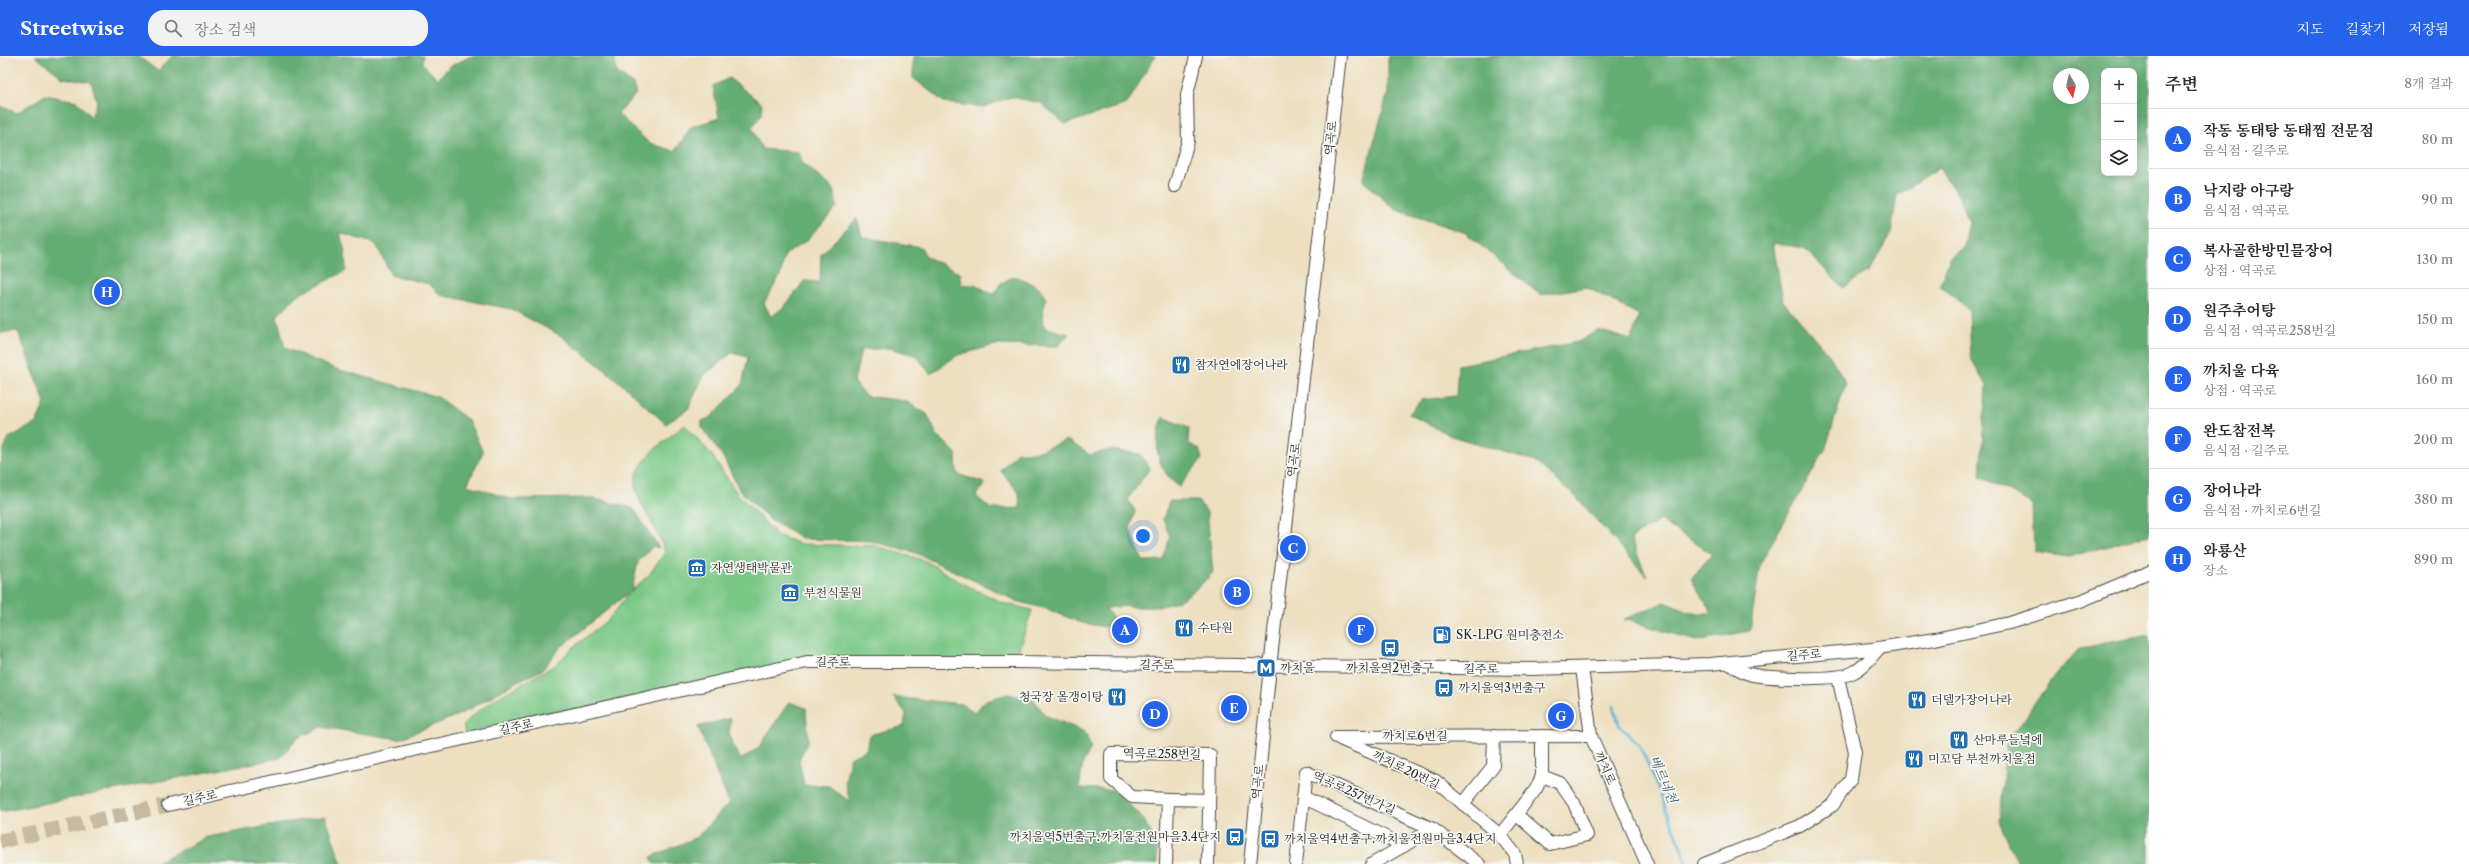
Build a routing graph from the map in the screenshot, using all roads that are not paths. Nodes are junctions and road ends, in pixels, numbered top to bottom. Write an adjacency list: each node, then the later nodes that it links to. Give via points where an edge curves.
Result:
1 (1196, 56): 3 (street, via 1187,95 1188,140)
2 (1340, 56): 7 (street, 역곡로)
3 (1175, 186)
4 (2149, 572): 5 (street, 길주로, via 2083,600 2009,623)
5 (1879, 648): 6 (street, 길주로); 9 (street, via 1865,664 1851,673)
6 (1728, 663): 8 (street, 길주로); 9 (street, via 1751,675 1787,678)
7 (1270, 667): 8 (street, 길주로); 19 (street, 길주로, via 1015,662 807,662); 28 (street, 역곡로)
8 (1582, 668): 13 (street, 까치로)
9 (1838, 676): 25 (street, via 1855,752 1851,779 1833,805 1800,826)
10 (1336, 736): 11 (street, 까치로6번길); 18 (street, 까치로20번길, via 1436,781)
11 (1494, 736): 12 (street, 까치로6번길); 18 (street, via 1493,766)
12 (1542, 736): 13 (street, 까치로6번길); 14 (street)
13 (1591, 736): 32 (street, 까치로)
14 (1542, 776): 20 (street); 20 (street, via 1560,783 1574,803 1587,836 1550,844)
15 (1304, 797): 21 (street, 역곡로257번가길, via 1306,772); 23 (street); 29 (street, 역곡로257번가길)
16 (1168, 799): 17 (street); 17 (street, 역곡로258번길, via 1132,797 1111,779 1111,754 1210,755); 26 (street)
17 (1209, 800): 27 (street, 역곡로258번길)
18 (1463, 804): 22 (street, 까치로20번길)
19 (168, 805)
20 (1517, 815): 22 (street)
21 (1433, 829): 23 (street); 24 (street, 역곡로257번가길)
22 (1500, 835): 31 (street, 까치로20번길, via 1515,854)
23 (1404, 846): 30 (street)
24 (1470, 862)
25 (1708, 862)
26 (1166, 864)
27 (1208, 864)
28 (1250, 864)
29 (1296, 864)
30 (1372, 864)
31 (1517, 864)
32 (1646, 864)

